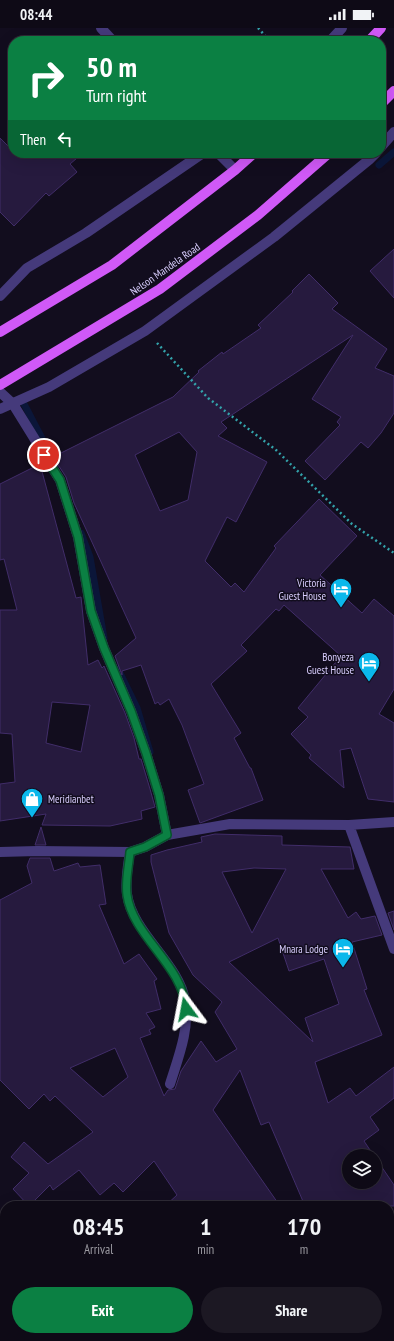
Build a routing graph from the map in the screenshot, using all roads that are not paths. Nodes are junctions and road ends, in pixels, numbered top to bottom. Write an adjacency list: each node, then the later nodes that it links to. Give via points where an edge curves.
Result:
1 (101, 28): 4 (street)
2 (342, 28): 5 (street)
3 (381, 28): 6 (main road)
4 (108, 36)
5 (335, 36)
6 (374, 36)
7 (394, 91): 8 (main road)
8 (386, 99)
9 (394, 132): 10 (street)
10 (386, 141)
11 (196, 158): 17 (street, via 86,233 27,268)
12 (223, 158): 16 (street)
13 (248, 158): 16 (main road)
14 (323, 158): 19 (main road, Nelson Mandela Road, via 258,215 160,289)
15 (371, 158): 21 (street, via 274,237 145,331 49,387)
16 (235, 170): 18 (main road, via 112,265)
17 (0, 296)
18 (0, 332)
19 (0, 385)
20 (0, 392): 21 (street)
21 (13, 404): 22 (street); 25 (street, via 60,480 78,537 91,611 146,753 159,795)
22 (0, 409)
23 (394, 822): 24 (street)
24 (349, 825): 25 (street, via 230,824); 28 (street)
25 (167, 835): 27 (street)
26 (0, 852): 27 (street)
27 (130, 852): 29 (street, via 127,895 131,908 174,974 185,1000 187,1018 181,1050)
28 (394, 949)
29 (170, 1084)

